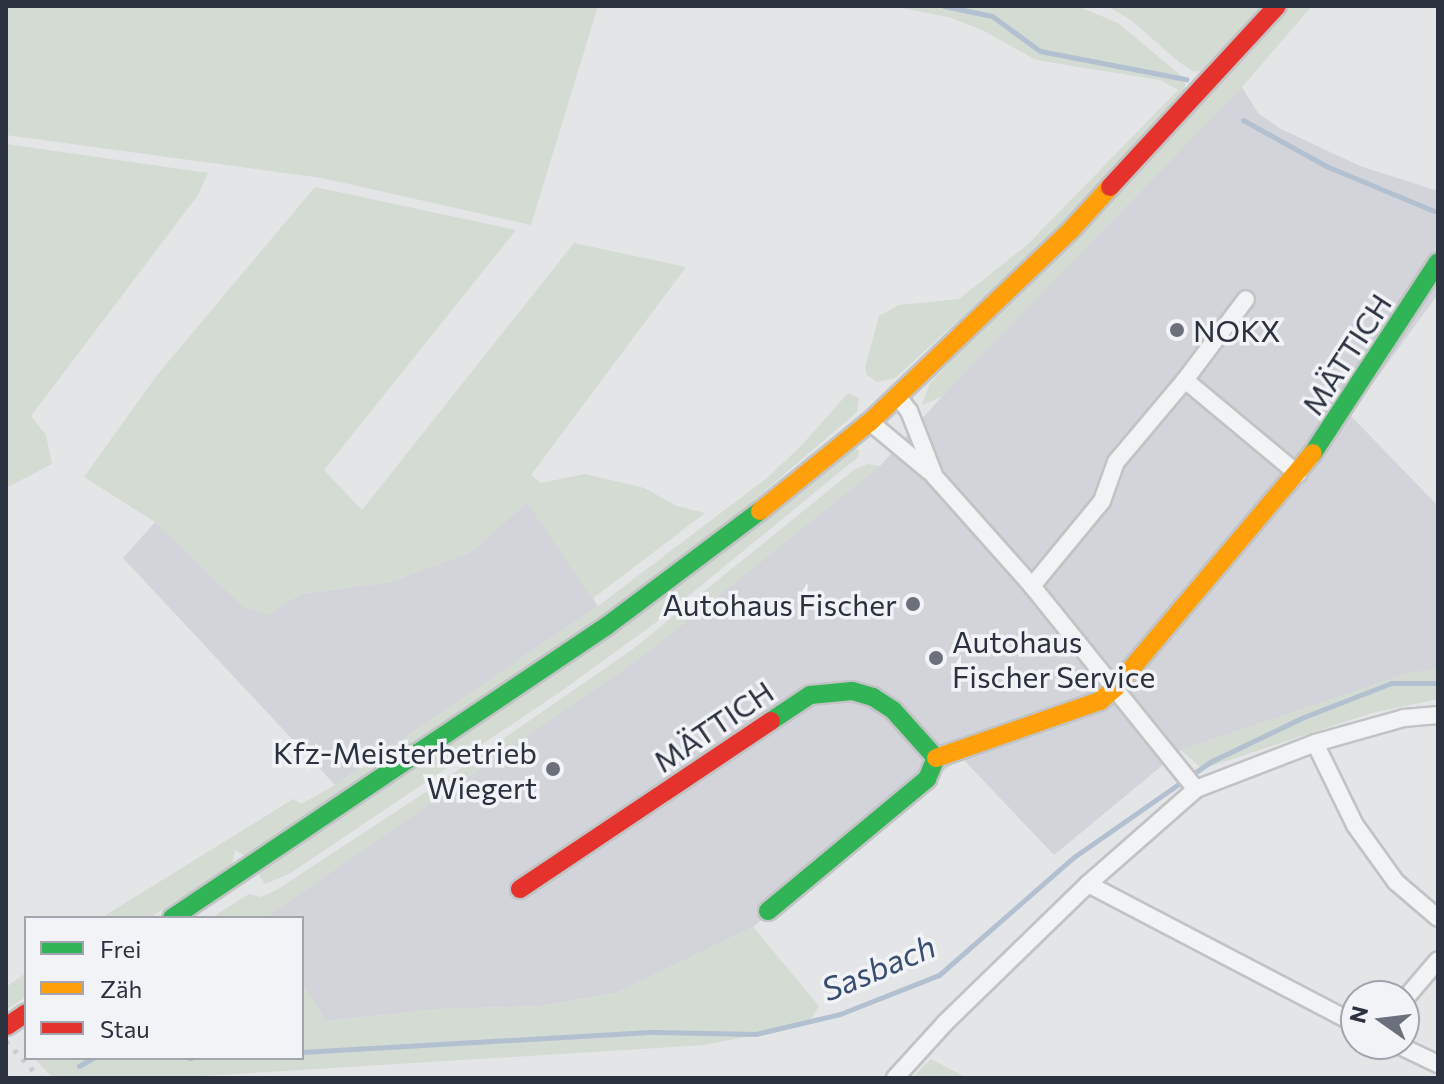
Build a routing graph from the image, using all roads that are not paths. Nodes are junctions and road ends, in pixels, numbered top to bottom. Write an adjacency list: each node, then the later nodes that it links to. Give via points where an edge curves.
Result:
1 (1277, 6): 5 (street, via 1071,230)
2 (1438, 262): 7 (street, MÄTTICH)
3 (1246, 299): 4 (street)
4 (1185, 380): 7 (street); 9 (street, via 1116,462 1102,501)
5 (898, 397): 6 (street); 8 (street, via 909,411)
6 (870, 422): 8 (street); 18 (street, via 608,625)
7 (1298, 474): 10 (street, MÄTTICH)
8 (935, 477): 9 (street)
9 (1032, 586): 10 (street)
10 (1115, 688): 13 (street, MÄTTICH, via 1100,701); 14 (street)
11 (1438, 715): 12 (street, via 1404,718)
12 (1315, 743): 14 (street); 19 (street, via 1355,825 1396,882)
13 (936, 758): 16 (street, MÄTTICH, via 900,717 873,697 852,691 810,695); 17 (street, via 927,779)
14 (1193, 786): 15 (street)
15 (1088, 884): 23 (street); 25 (street)
16 (520, 889)
17 (768, 911)
18 (175, 916)
19 (1438, 918)
20 (1438, 960): 21 (street)
21 (1420, 981)
22 (24, 1014): 24 (street)
23 (1340, 1016)
24 (7, 1026)
25 (895, 1078)

